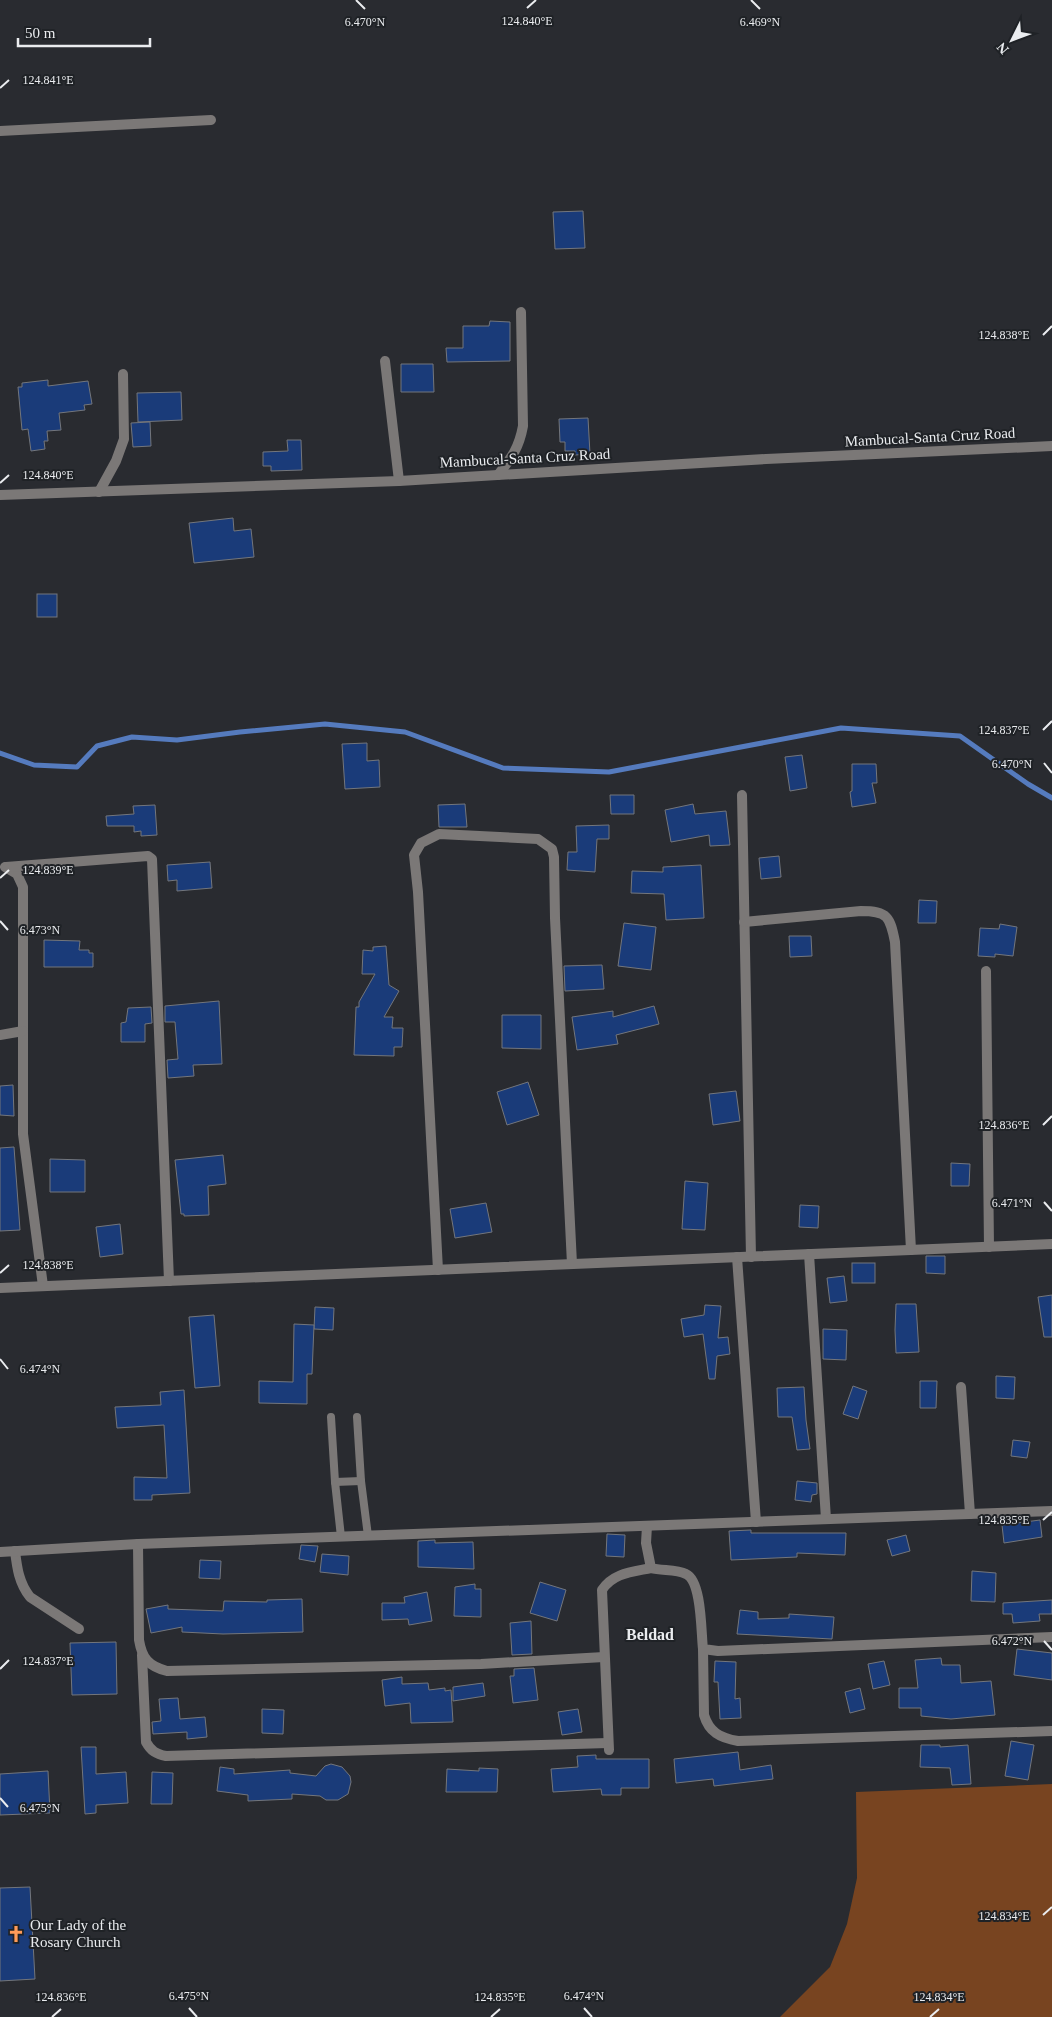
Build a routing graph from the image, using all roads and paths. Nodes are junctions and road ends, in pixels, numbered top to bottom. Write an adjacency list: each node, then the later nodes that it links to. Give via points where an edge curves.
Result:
1 (211, 120): 2 (street)
2 (0, 131)
3 (521, 312): 7 (street, via 523,426 514,455)
4 (385, 361): 8 (street)
5 (123, 374): 9 (street, via 124,439)
6 (1052, 446): 7 (street, Mambucal-Santa Cruz Road)
7 (498, 475): 8 (street, Mambucal-Santa Cruz Road)
8 (399, 480): 9 (street, Mambucal-Santa Cruz Road)
9 (99, 492): 10 (street, Mambucal-Santa Cruz Road)
10 (0, 495)
11 (742, 795): 13 (street)
12 (3, 867): 15 (street, via 17,874 23,887); 25 (street, via 148,856 152,859)
13 (744, 922): 19 (street, via 861,911 877,911 887,917 895,942); 21 (street)
14 (986, 971): 18 (street)
15 (23, 1030): 16 (street); 26 (street, via 23,1134)
16 (0, 1035)
17 (1052, 1244): 18 (street)
18 (989, 1246): 19 (street)
19 (911, 1250): 20 (street)
20 (809, 1254): 21 (street); 35 (street)
21 (751, 1256): 22 (street)
22 (737, 1257): 23 (street); 36 (street)
23 (572, 1264): 24 (street); 24 (street, via 552,849 538,839 439,834 422,843 414,855)
24 (438, 1270): 25 (street)
25 (169, 1281): 26 (street)
26 (43, 1286): 27 (street)
27 (0, 1288)
28 (961, 1387): 34 (street)
29 (331, 1417): 32 (lane)
30 (357, 1417): 31 (lane)
31 (361, 1481): 32 (lane); 38 (lane)
32 (335, 1482): 39 (lane)
33 (1052, 1511): 34 (street)
34 (970, 1514): 35 (street)
35 (826, 1519): 36 (street)
36 (756, 1522): 37 (street)
37 (647, 1526): 38 (street); 43 (street, via 646,1543)
38 (368, 1536): 39 (street)
39 (341, 1537): 40 (street)
40 (138, 1544): 41 (street); 47 (street)
41 (15, 1551): 42 (street); 44 (street, via 20,1579 30,1597)
42 (0, 1552)
43 (651, 1568): 46 (street, via 685,1573 691,1577 698,1595); 48 (street, via 614,1577 602,1590)
44 (78, 1629)
45 (1052, 1637): 46 (street, via 718,1651)
46 (703, 1649): 49 (street, via 704,1715 707,1725 725,1739)
47 (142, 1654): 48 (street, via 148,1663 167,1671 481,1664); 48 (street, via 146,1742 158,1755 166,1756 608,1747)
48 (604, 1657)
49 (1052, 1731)

